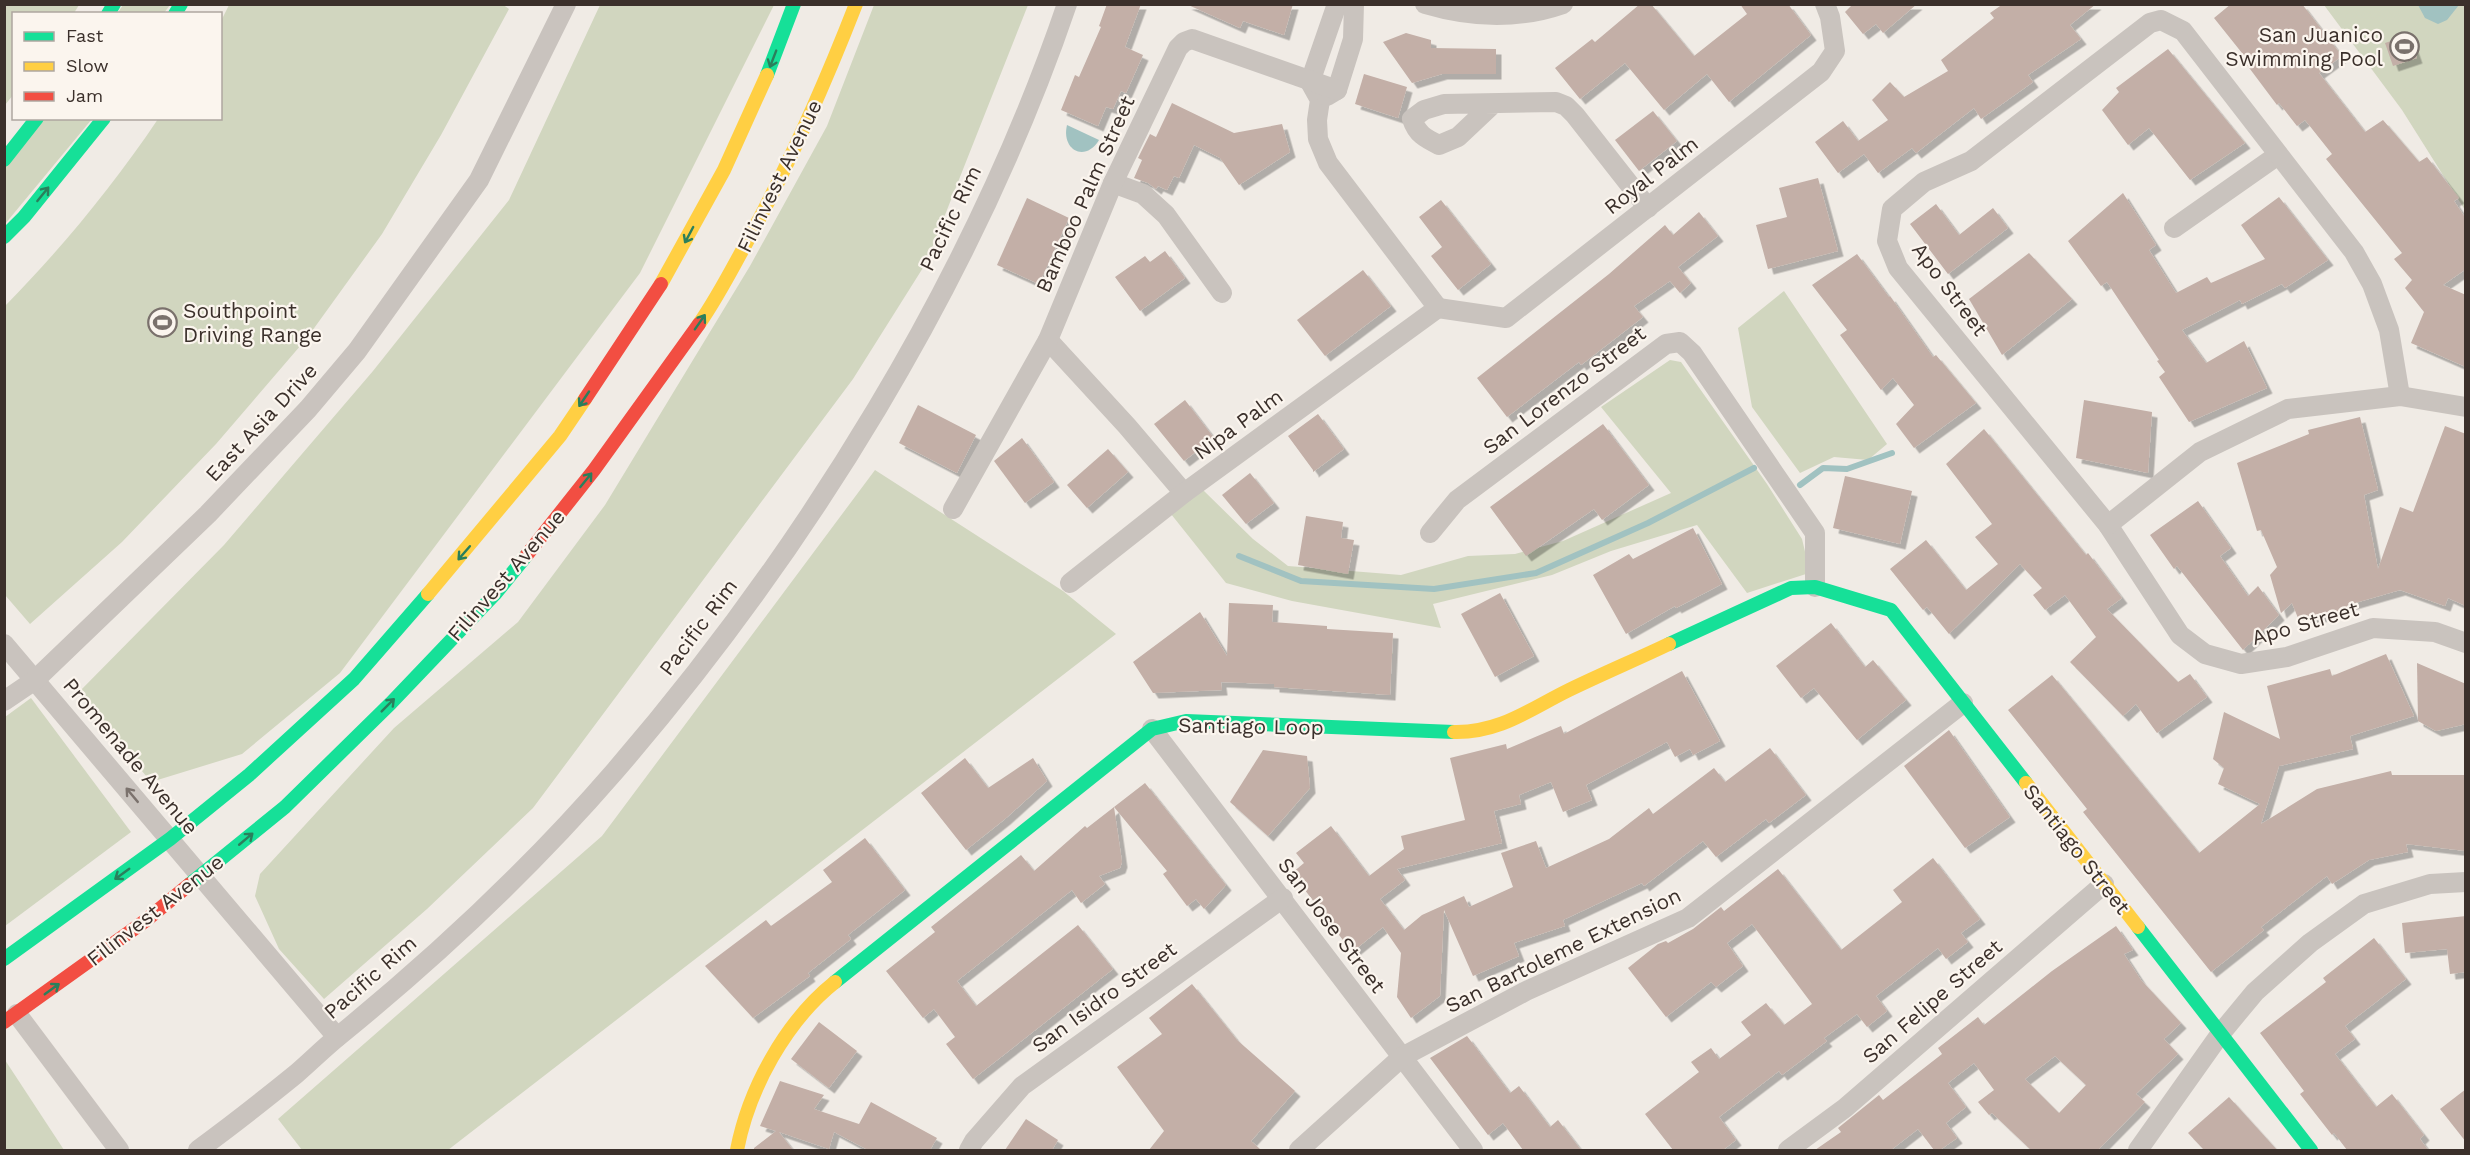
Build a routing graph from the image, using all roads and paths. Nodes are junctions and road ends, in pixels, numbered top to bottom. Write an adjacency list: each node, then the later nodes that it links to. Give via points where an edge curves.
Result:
1 (566, 4): 34 (street, East Asia Drive, via 479,180 357,351 308,410 208,514)
2 (794, 4): 38 (main road, one-way to 38, via 723,170 671,269 560,436 354,679 249,776)
3 (856, 4): 39 (main road, Filinvest Avenue, one-way to 3, via 285,807 399,695 495,594 594,470 717,298 824,86)
4 (1067, 4): 46 (street, Pacific Rim, via 1026,111 977,221 882,399 798,534 614,772 470,921)
5 (1337, 4): 10 (street)
6 (1354, 4): 11 (street, via 1353,39)
7 (1425, 4): 8 (street, via 1459,14 1516,16)
8 (1563, 4)
9 (1826, 4): 18 (street, Royal Palm, via 1836,51 1821,72)
10 (1310, 82): 11 (street); 17 (street, Bamboo Palm Street, via 1192,39 1184,42)
11 (1328, 95): 22 (street, via 1317,120 1318,139 1329,163)
12 (1493, 104): 18 (street, via 1556,102 1566,106)
13 (35, 120): 16 (main road)
14 (102, 120): 20 (main road, one-way to 14)
15 (2278, 155): 19 (street); 24 (street, Apo Street, via 2354,252 2372,284 2389,330); 28 (street, Apo Street, via 2183,31 2162,20 2150,23 1971,161 1924,182 1892,208 1887,241 1898,268)
16 (4, 160)
17 (1113, 183): 21 (street, via 1143,194 1166,215); 23 (street, Bamboo Palm Street)
18 (1648, 208): 22 (street, Royal Palm, via 1506,318)
19 (2174, 228)
20 (4, 237)
21 (1222, 293)
22 (1438, 308): 26 (street, Nipa Palm)
23 (1048, 340): 26 (street); 27 (street, Bamboo Palm Street)
24 (2400, 396): 25 (street); 28 (street, via 2288,408 2200,452)
25 (2466, 407)
26 (1184, 493): 30 (street, Nipa Palm)
27 (953, 509)
28 (2108, 525): 32 (street, Apo Street, via 2180,635 2205,654 2241,664 2287,657 2373,628 2435,632)
29 (1430, 533): 31 (street, San Lorenzo Street, via 1457,500 1666,344 1680,342 1692,352 1815,533)
30 (1070, 583)
31 (1815, 586): 36 (main road, Santiago Street, via 1891,610); 37 (main road, Santiago Loop, via 1791,588 1567,691 1509,723 1464,732 1186,721)
32 (2466, 643)
33 (4, 644): 34 (street, Promenade Avenue)
34 (34, 680): 35 (street, East Asia Drive); 38 (street, Promenade Avenue, one-way to 34)
35 (4, 701)
36 (1963, 703): 41 (main road, Santiago Street); 47 (street, San Bartoleme Extension, via 1688,918 1526,991)
37 (1152, 729): 42 (street, San Jose Street); 50 (main road, Santiago Loop, via 819,996 778,1048 743,1120)
38 (170, 839): 39 (street, Promenade Avenue); 43 (main road, one-way to 43)
39 (201, 876): 44 (main road, Filinvest Avenue, one-way to 39); 46 (street, Promenade Avenue)
40 (2466, 882): 45 (street, via 2430,884 2364,904 2310,943 2255,992)
41 (2104, 884): 45 (main road, Santiago Street); 54 (street, San Felipe Street, via 1845,1108)
42 (1283, 898): 47 (street, San Jose Street); 51 (street, San Isidro Street, via 1022,1086)
43 (4, 959)
44 (11, 1018): 48 (street)
45 (2221, 1033): 55 (street); 56 (main road, Santiago Street)
46 (337, 1037): 49 (street, Pacific Rim)
47 (1402, 1058): 52 (street, San Bartoleme Extension); 53 (street, San Jose Street)
48 (119, 1150)
49 (198, 1150)
50 (737, 1150)
51 (969, 1150)
52 (1299, 1150)
53 (1473, 1150)
54 (1788, 1150)
55 (2138, 1150)
56 (2311, 1150)

